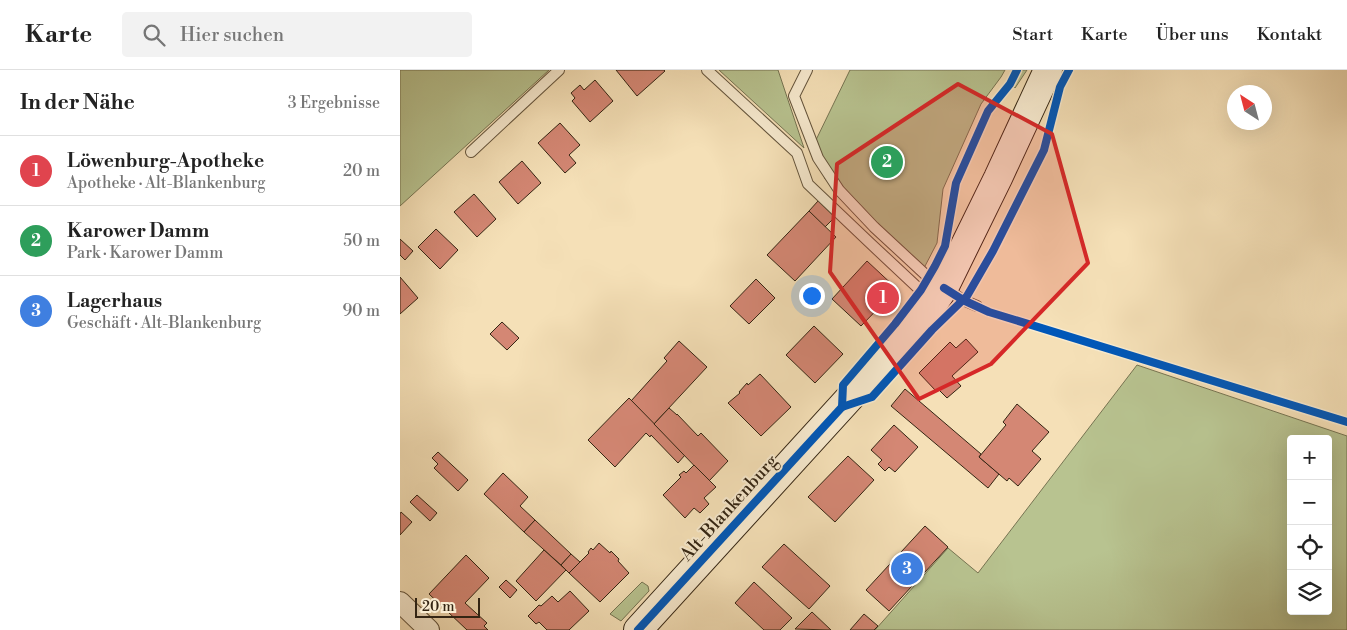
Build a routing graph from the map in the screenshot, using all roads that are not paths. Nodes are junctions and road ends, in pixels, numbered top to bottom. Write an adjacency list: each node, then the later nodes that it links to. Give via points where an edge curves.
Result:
1 (559, 70): 5 (lane)
2 (707, 70): 6 (lane, via 797,153 808,184 870,244 917,287)
3 (807, 70): 6 (lane, via 794,96 824,169 838,190 925,275)
4 (1048, 70): 6 (main road, Alt-Blankenburg)
5 (470, 152)
6 (940, 295): 7 (lane); 10 (main road, Alt-Blankenburg)
7 (977, 306)
8 (400, 602): 9 (street)
9 (429, 630)
10 (638, 630)

